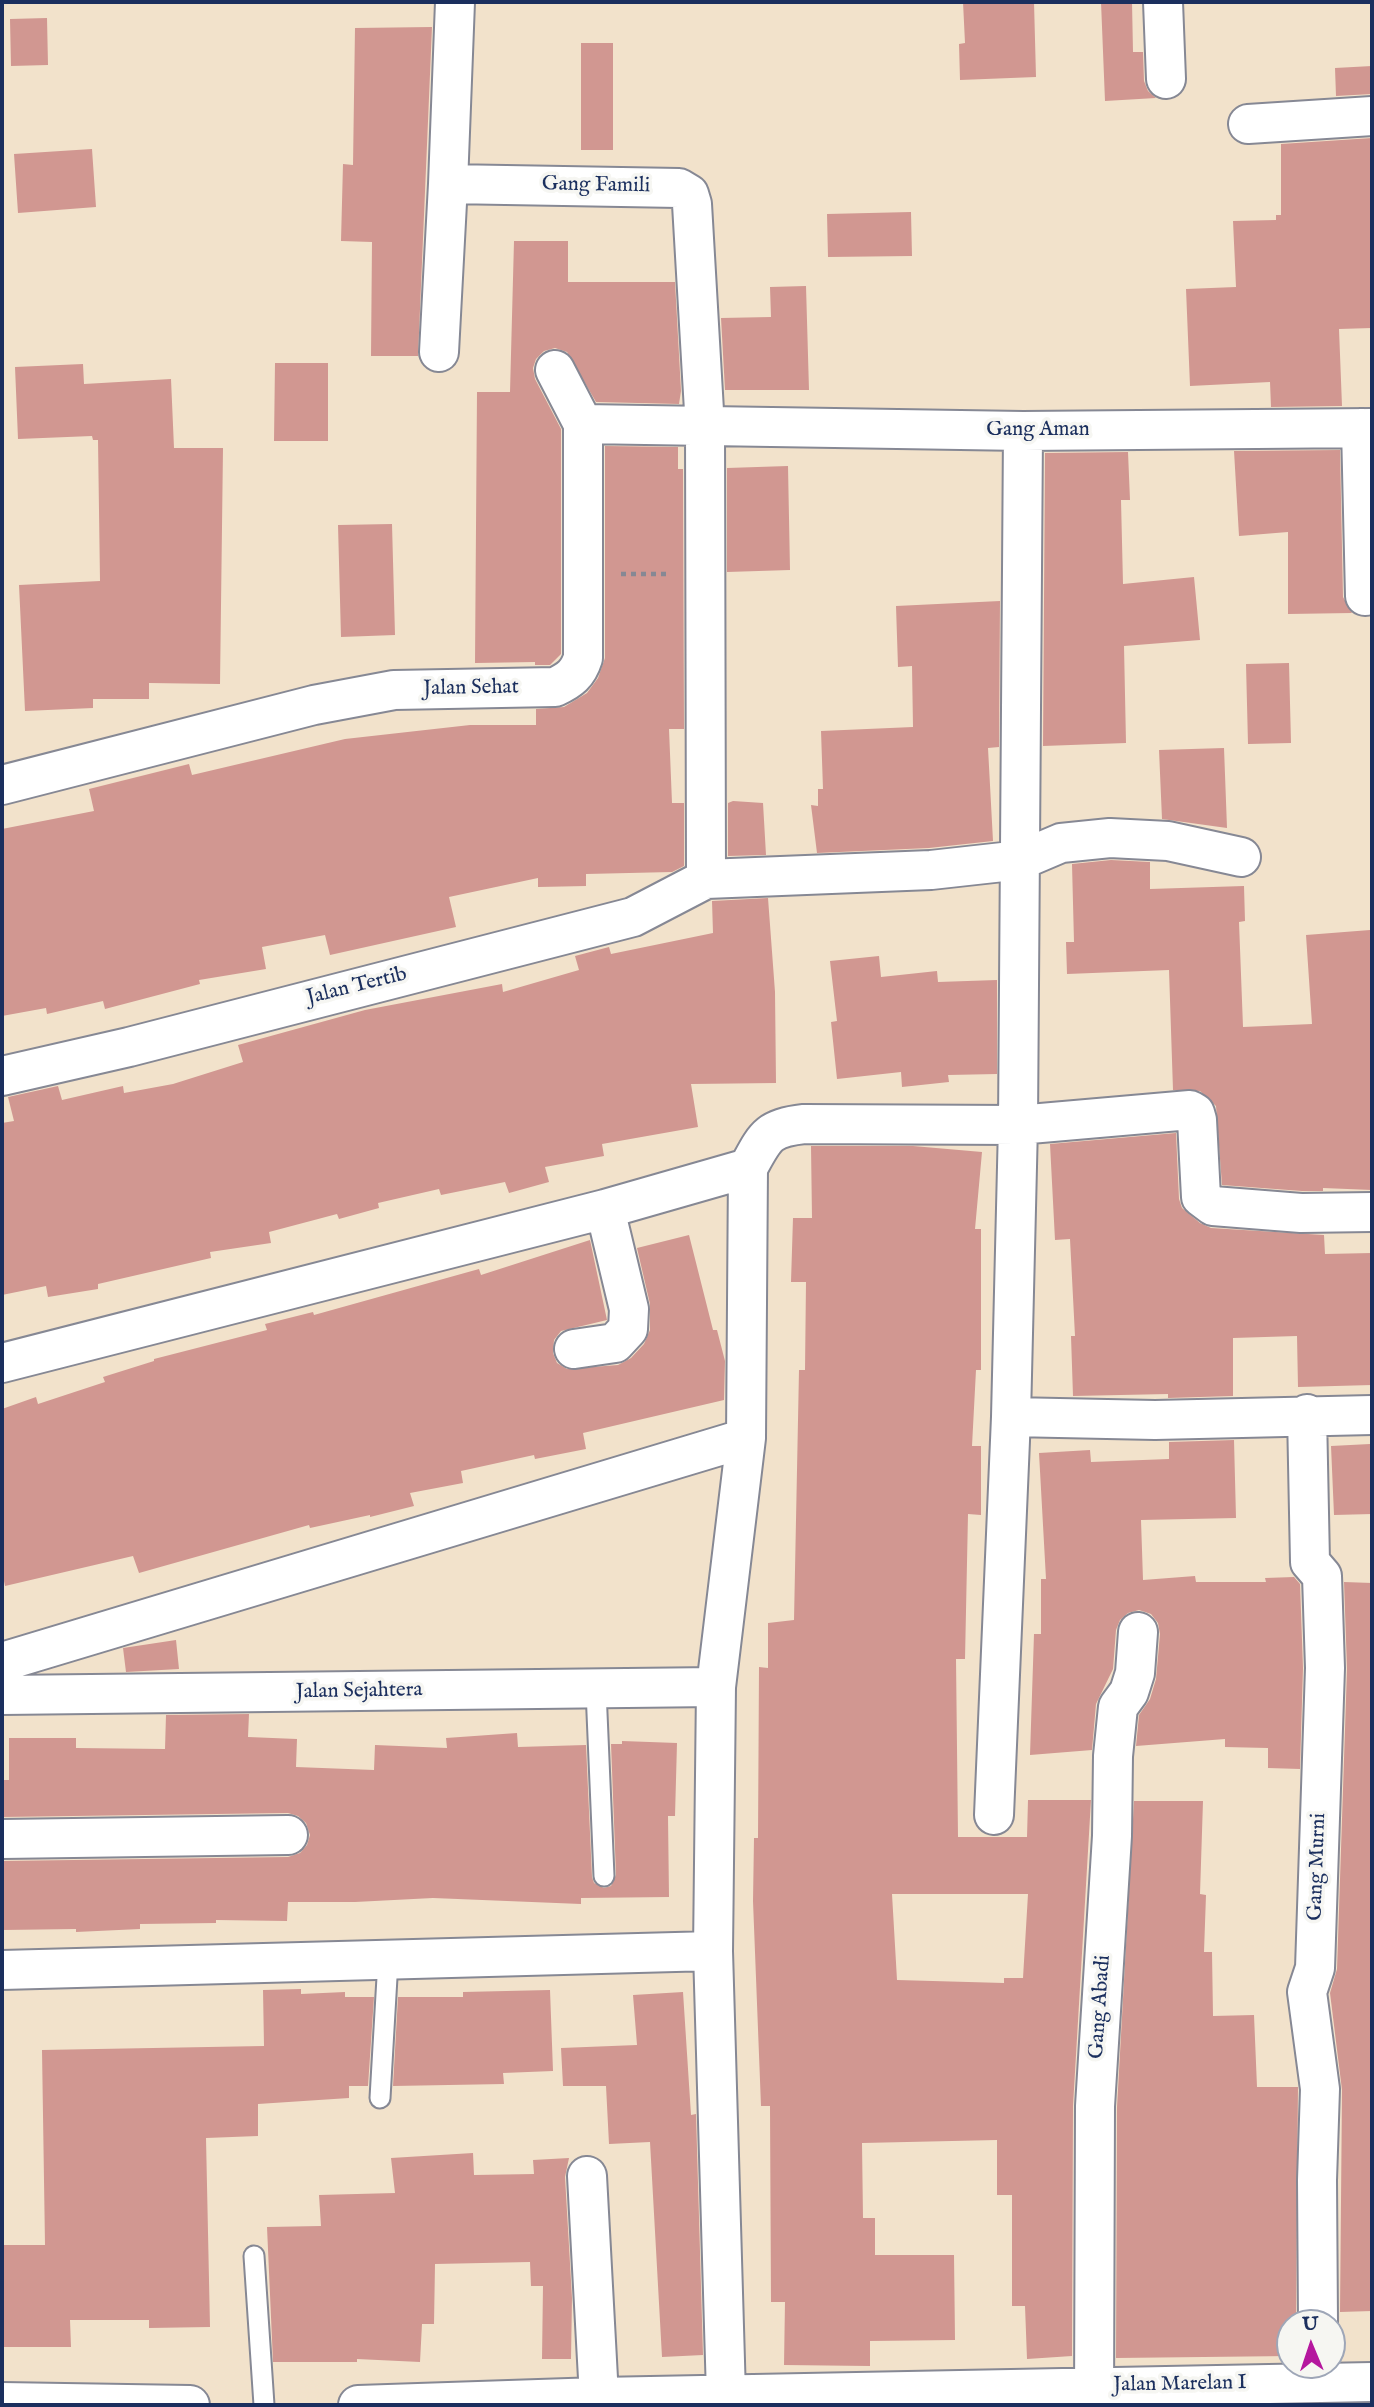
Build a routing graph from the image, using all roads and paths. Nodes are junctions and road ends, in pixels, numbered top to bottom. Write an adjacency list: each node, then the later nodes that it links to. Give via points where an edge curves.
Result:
1 (455, 2): 6 (street)
2 (1163, 2): 3 (street)
3 (1166, 79)
4 (1372, 116): 5 (street)
5 (1248, 124)
6 (448, 184): 7 (street); 10 (street, Gang Famili, via 679,188 689,194)
7 (439, 352)
8 (555, 370): 9 (street)
9 (583, 424): 10 (street); 14 (street, Jalan Sehat)
10 (705, 428): 12 (street, Gang Aman); 13 (street)
11 (1366, 428): 12 (street, Gang Aman); 15 (street)
12 (1023, 431): 18 (street)
13 (705, 574): 14 (path); 19 (street)
14 (582, 575): 16 (street, Jalan Sehat, via 583,658 574,676 555,687 394,690 314,705)
15 (1365, 596)
16 (2, 785)
17 (1241, 857): 18 (street, via 1168,841 1110,838 1061,843)
18 (1021, 860): 19 (street, via 931,870); 21 (street)
19 (706, 879): 20 (street, Jalan Tertib, via 633,917)
20 (2, 1076)
21 (1018, 1125): 22 (street, via 781,1127 766,1136); 24 (street, via 1190,1110 1197,1120 1205,1203 1301,1213); 29 (street)
22 (748, 1168): 23 (street); 30 (street)
23 (605, 1209): 25 (street, via 629,1309 628,1329 615,1343); 26 (street)
24 (1372, 1212)
25 (574, 1349)
26 (2, 1363)
27 (1307, 1414): 28 (street); 29 (street, via 1155,1420); 46 (street, Gang Murni, via 1310,1562 1322,1576 1325,1668 1315,1968 1307,1992 1320,2089)
28 (1372, 1415)
29 (1011, 1417): 36 (street)
30 (746, 1438): 32 (street); 33 (street)
31 (1138, 1632): 51 (street, Gang Abadi, via 1135,1674 1118,1707 1113,1756 1095,2106)
32 (2, 1662)
33 (716, 1688): 34 (street, Jalan Sejahtera); 40 (street)
34 (596, 1690): 35 (street, Jalan Sejahtera); 39 (lane)
35 (2, 1695)
36 (994, 1815)
37 (288, 1835): 38 (street)
38 (2, 1839)
39 (604, 1876)
40 (713, 1951): 41 (street); 54 (street)
41 (388, 1960): 42 (street); 43 (lane)
42 (2, 1970)
43 (380, 2098)
44 (587, 2176): 52 (street)
45 (254, 2256): 61 (lane)
46 (1318, 2309)
47 (1346, 2378): 49 (street, Jalan Marelan I)
48 (1303, 2379): 50 (street, Jalan Marelan I)
49 (1372, 2382)
50 (1258, 2394): 51 (street, Jalan Marelan I)
51 (1094, 2396): 53 (street, Jalan Marelan I)
52 (599, 2397): 56 (street, Jalan Marelan I); 58 (street, Jalan Marelan I)
53 (964, 2397): 55 (street, Jalan Marelan I)
54 (737, 2398): 55 (street, Jalan Marelan I); 56 (street, Jalan Marelan I)
55 (889, 2398)
56 (685, 2400)
57 (2, 2402): 59 (street)
58 (496, 2403): 62 (street, Jalan Marelan I)
59 (135, 2404): 60 (street)
60 (190, 2405)
61 (264, 2405)
62 (358, 2405)

